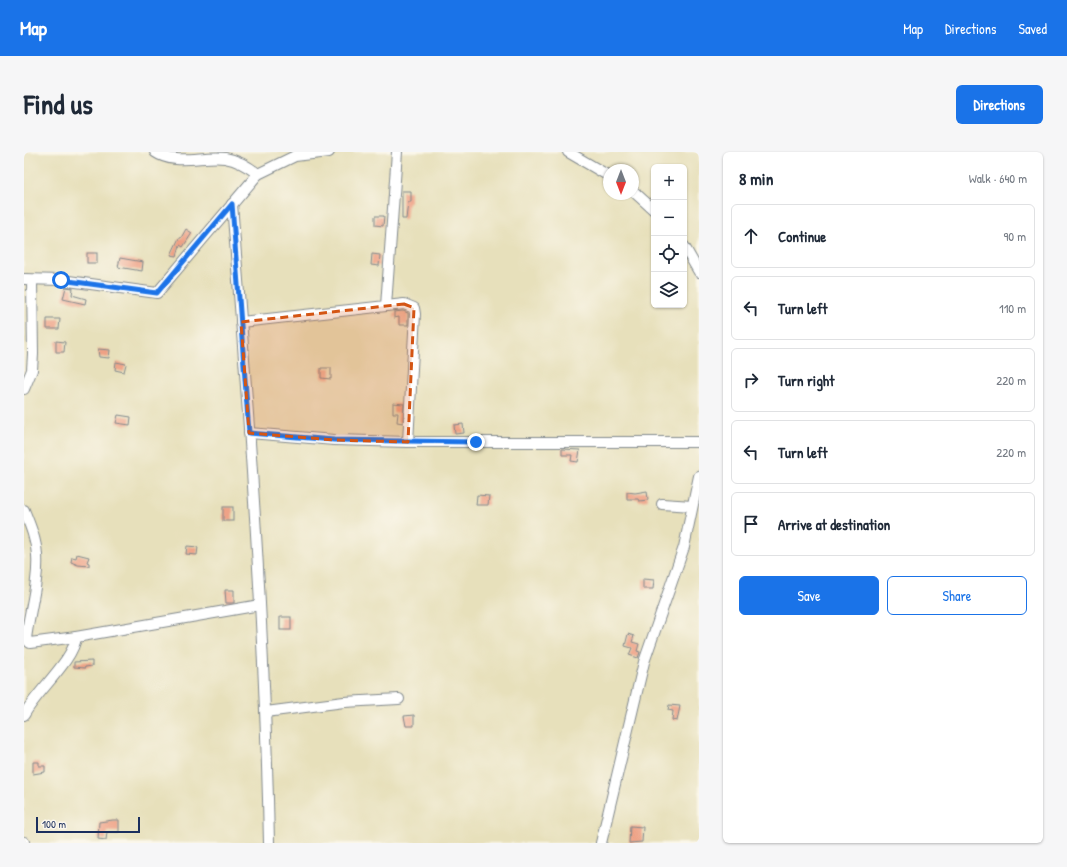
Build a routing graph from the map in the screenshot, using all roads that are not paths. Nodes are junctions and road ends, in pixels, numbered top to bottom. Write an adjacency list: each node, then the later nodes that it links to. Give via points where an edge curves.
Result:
1 (216, 152): 7 (street)
2 (329, 152): 5 (street)
3 (397, 152): 16 (street)
4 (568, 152): 8 (street)
5 (290, 154): 9 (street)
6 (156, 155): 7 (street)
7 (190, 160): 9 (street, via 224,158)
8 (603, 172)
9 (258, 174): 11 (street)
10 (639, 196): 12 (street)
11 (232, 204): 15 (street, via 157,293 61,280); 17 (street)
12 (651, 207)
13 (687, 251): 14 (street)
14 (699, 272)
15 (28, 279): 18 (street, via 33,354 32,370)
16 (386, 306): 17 (street); 20 (street, via 410,305 414,308 415,314)
17 (241, 322): 19 (street)
18 (24, 389)
19 (249, 433): 20 (street, via 334,440); 26 (street)
20 (408, 442): 21 (street)
21 (699, 442)
22 (699, 476): 24 (street)
23 (662, 504): 24 (street)
24 (692, 506): 32 (street, via 684,547 644,662)
25 (24, 510): 27 (street, via 33,533 37,556 26,639 30,643)
26 (260, 605): 27 (street); 29 (street)
27 (76, 637): 30 (street, via 75,646 69,656)
28 (398, 699): 29 (street, via 344,702)
29 (266, 712): 31 (street)
30 (24, 715)
31 (269, 843)
32 (601, 843)

